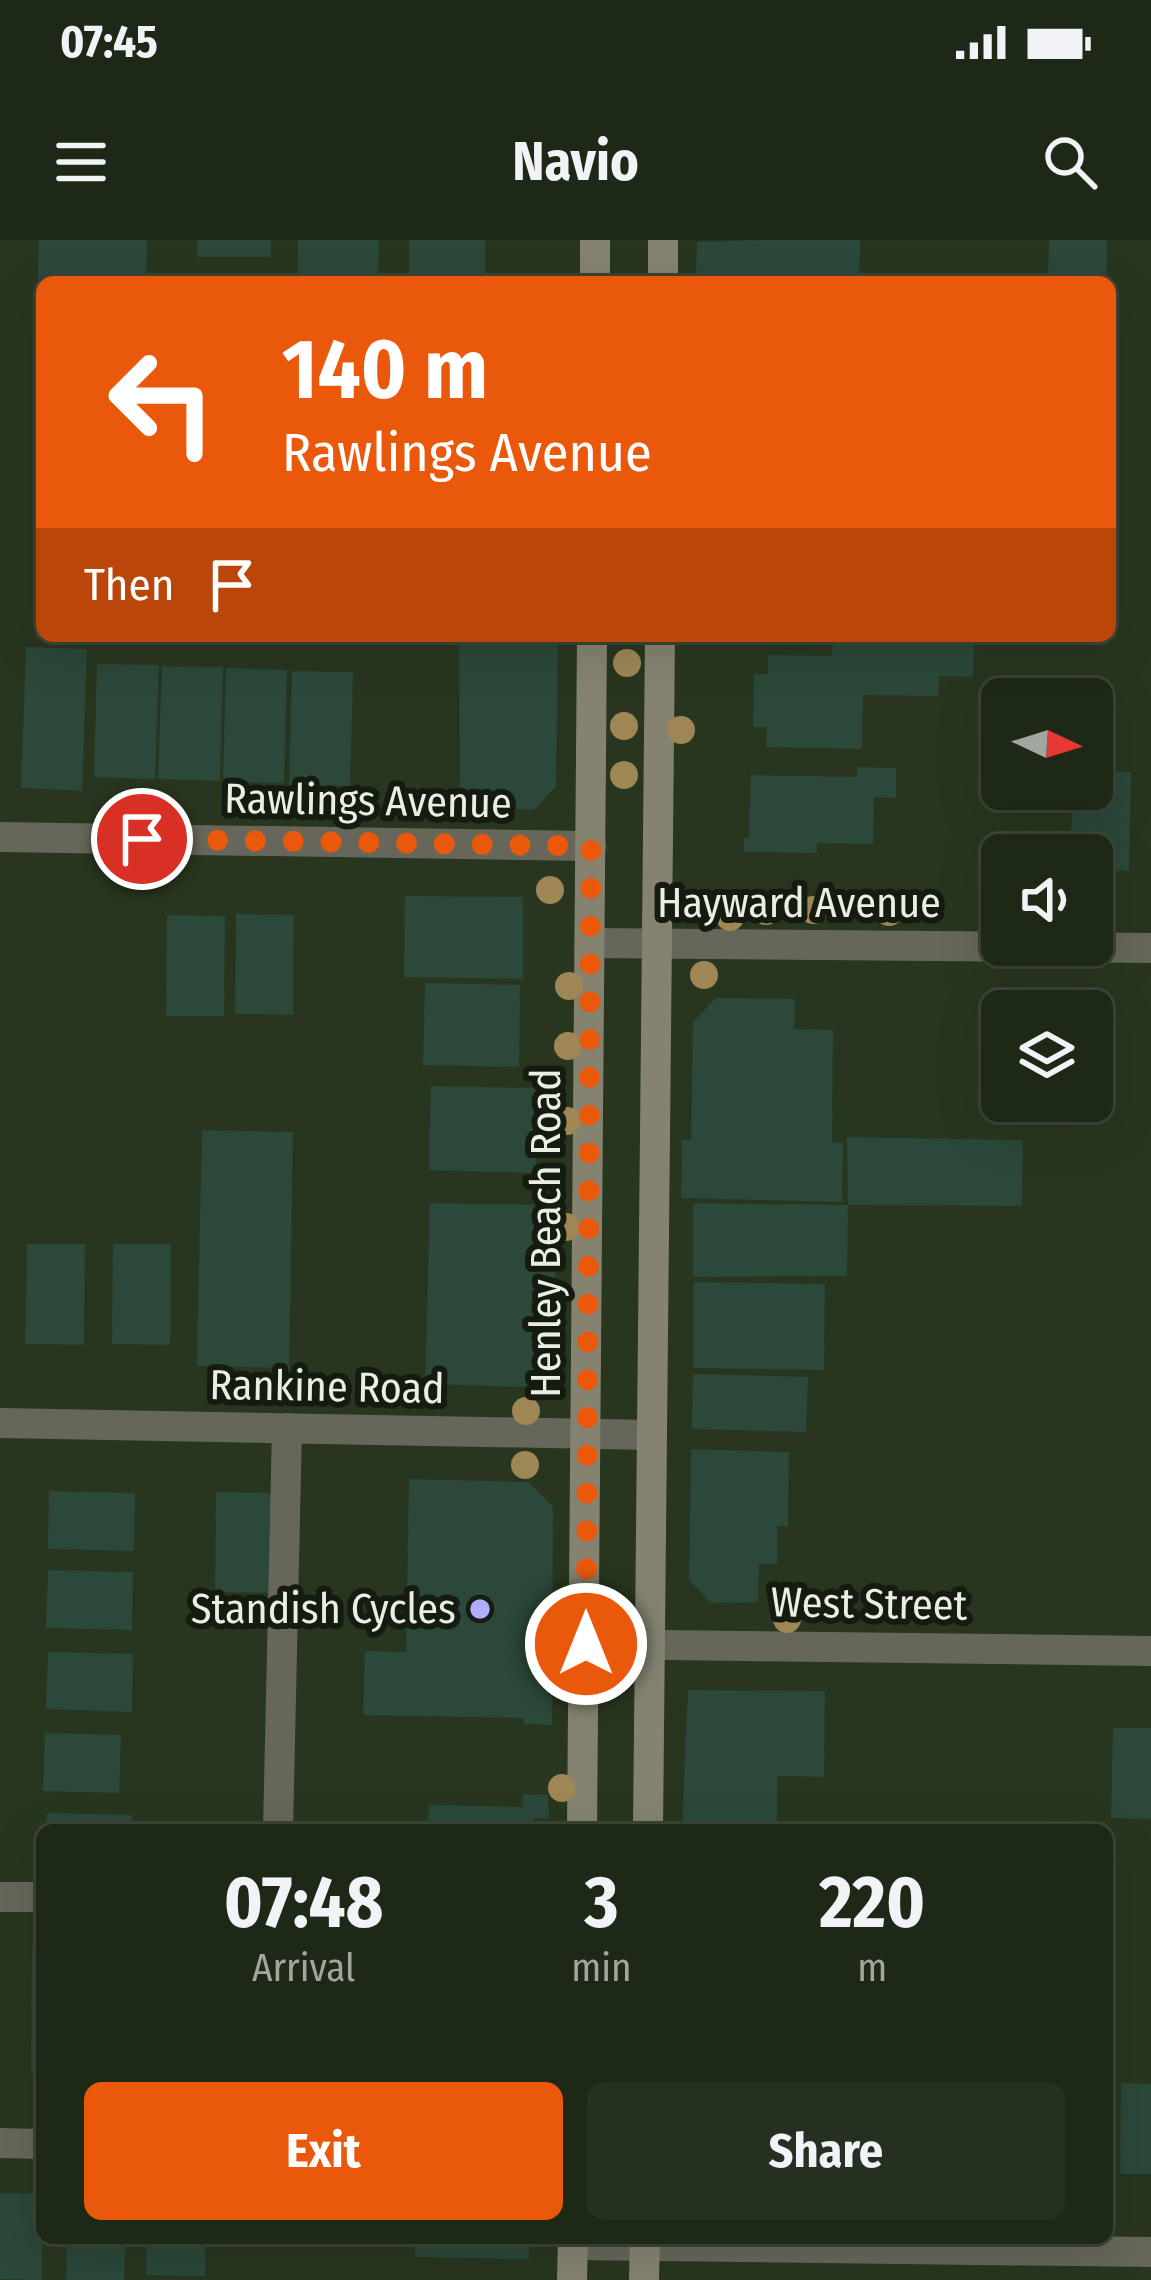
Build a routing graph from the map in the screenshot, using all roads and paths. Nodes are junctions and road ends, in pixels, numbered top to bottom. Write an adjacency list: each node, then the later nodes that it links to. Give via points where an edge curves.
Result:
1 (595, 240): 3 (main road)
2 (663, 240): 4 (main road)
3 (595, 276)
4 (663, 276)
5 (592, 642): 8 (main road, Henley Beach Road)
6 (660, 642): 10 (main road)
7 (0, 837): 8 (street, Rawlings Avenue)
8 (591, 846): 9 (main road, Henley Beach Road)
9 (590, 944): 10 (street, Hayward Avenue); 14 (main road, Henley Beach Road)
10 (657, 944): 11 (street, Hayward Avenue); 15 (main road)
11 (1151, 948)
12 (0, 1423): 13 (street, Rankine Road)
13 (287, 1429): 14 (street, Rankine Road); 19 (street)
14 (586, 1435): 15 (street, Rankine Road); 17 (main road, Henley Beach Road)
15 (652, 1435): 16 (main road)
16 (650, 1643): 17 (street, West Street); 18 (street, West Street); 21 (main road)
17 (586, 1644): 20 (main road, Henley Beach Road)
18 (1151, 1651)
19 (278, 1824)
20 (582, 1824)
21 (648, 1824)
22 (0, 1897): 23 (street)
23 (36, 1897)
24 (0, 2143): 25 (street)
25 (36, 2144)
26 (573, 2244): 30 (main road)
27 (645, 2244): 31 (main road)
28 (783, 2244): 29 (street)
29 (1151, 2252)
30 (572, 2280)
31 (644, 2280)

